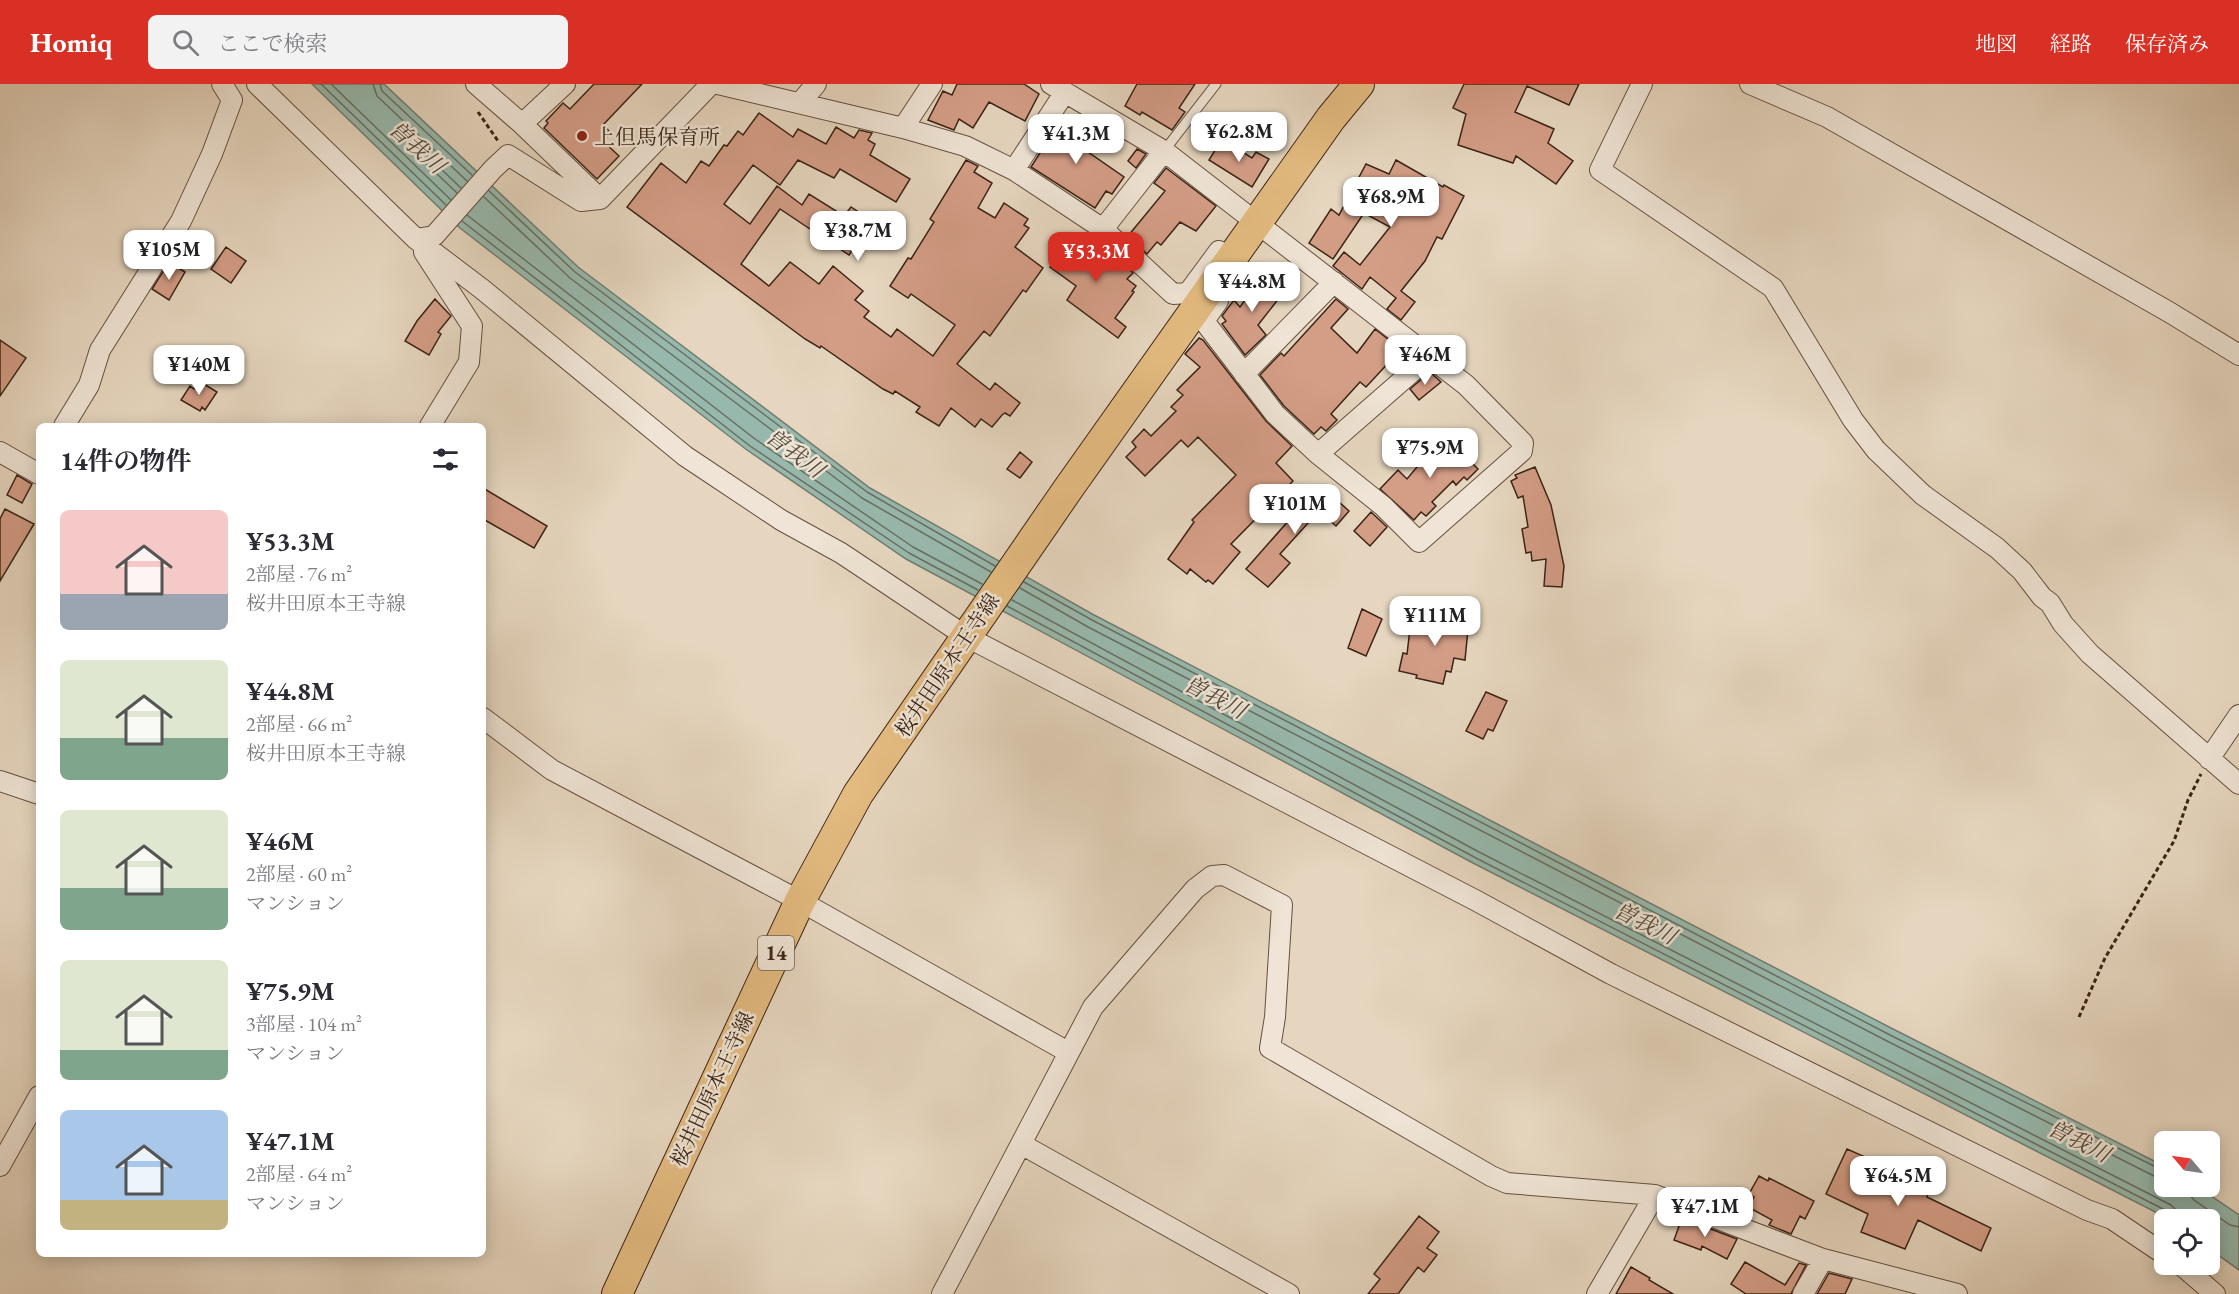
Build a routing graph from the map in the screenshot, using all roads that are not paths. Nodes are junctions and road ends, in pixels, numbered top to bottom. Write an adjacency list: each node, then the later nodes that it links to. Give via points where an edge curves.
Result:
1 (222, 84): 27 (street, via 232,100 212,154 181,221 100,350 89,386)
2 (257, 84): 22 (street)
3 (476, 84): 15 (street)
4 (565, 84): 15 (street)
5 (711, 84): 19 (street)
6 (718, 84): 14 (street)
7 (816, 84): 14 (street)
8 (932, 84): 16 (street)
9 (1216, 84): 17 (lane)
10 (1359, 84): 20 (main road, 桜井田原本王寺線 / 14)
11 (1642, 84): 35 (street, via 1600,170 1773,288 1853,420 1876,450 1923,495 1997,548 2022,571 2090,654)
12 (1750, 84): 24 (street, via 1827,117)
13 (1058, 88): 17 (street); 18 (street)
14 (800, 103): 16 (street)
15 (522, 124): 19 (street)
16 (903, 128): 18 (street, via 965,146)
17 (1164, 151): 20 (street); 21 (street)
18 (1014, 170): 21 (street)
19 (600, 200): 22 (street, via 581,201 508,155)
20 (1251, 220): 21 (street, via 1188,293 1173,294); 23 (street); 26 (street, via 1259,240 1204,321); 32 (main road, 桜井田原本王寺線 / 14)
21 (1103, 230)
22 (425, 238): 28 (street, via 472,326 469,362); 32 (street, via 686,456 781,520 841,553)
23 (1334, 282): 25 (street); 26 (street)
24 (2239, 355)
25 (1429, 357): 30 (street); 30 (street, via 1466,386 1523,443 1522,451 1419,542 1383,506)
26 (1245, 374): 30 (street, via 1275,414)
27 (66, 423)
28 (432, 423)
29 (0, 452): 31 (street)
30 (1318, 454)
31 (36, 469)
32 (969, 635): 39 (main road, 桜井田原本王寺線 / 14, via 858,795); 45 (street, via 1611,974 2112,1219)
33 (2239, 715): 35 (street)
34 (486, 720): 39 (street, via 552,770)
35 (2209, 759): 37 (street)
36 (0, 782): 38 (street)
37 (2239, 784)
38 (36, 793)
39 (800, 901): 40 (street); 48 (main road, 桜井田原本王寺線 / 14)
40 (1068, 1052): 42 (street); 44 (street, via 1093,1007 1182,904 1212,876 1224,875 1282,905 1270,1048 1507,1183)
41 (36, 1101): 43 (street)
42 (1021, 1144): 49 (street); 50 (street)
43 (0, 1166)
44 (1655, 1195): 46 (street); 51 (street)
45 (2154, 1247)
46 (1823, 1259): 52 (street); 53 (street)
47 (2193, 1275): 54 (street)
48 (617, 1294)
49 (942, 1294)
50 (1289, 1294)
51 (1597, 1294)
52 (1803, 1294)
53 (1957, 1294)
54 (2215, 1294)

